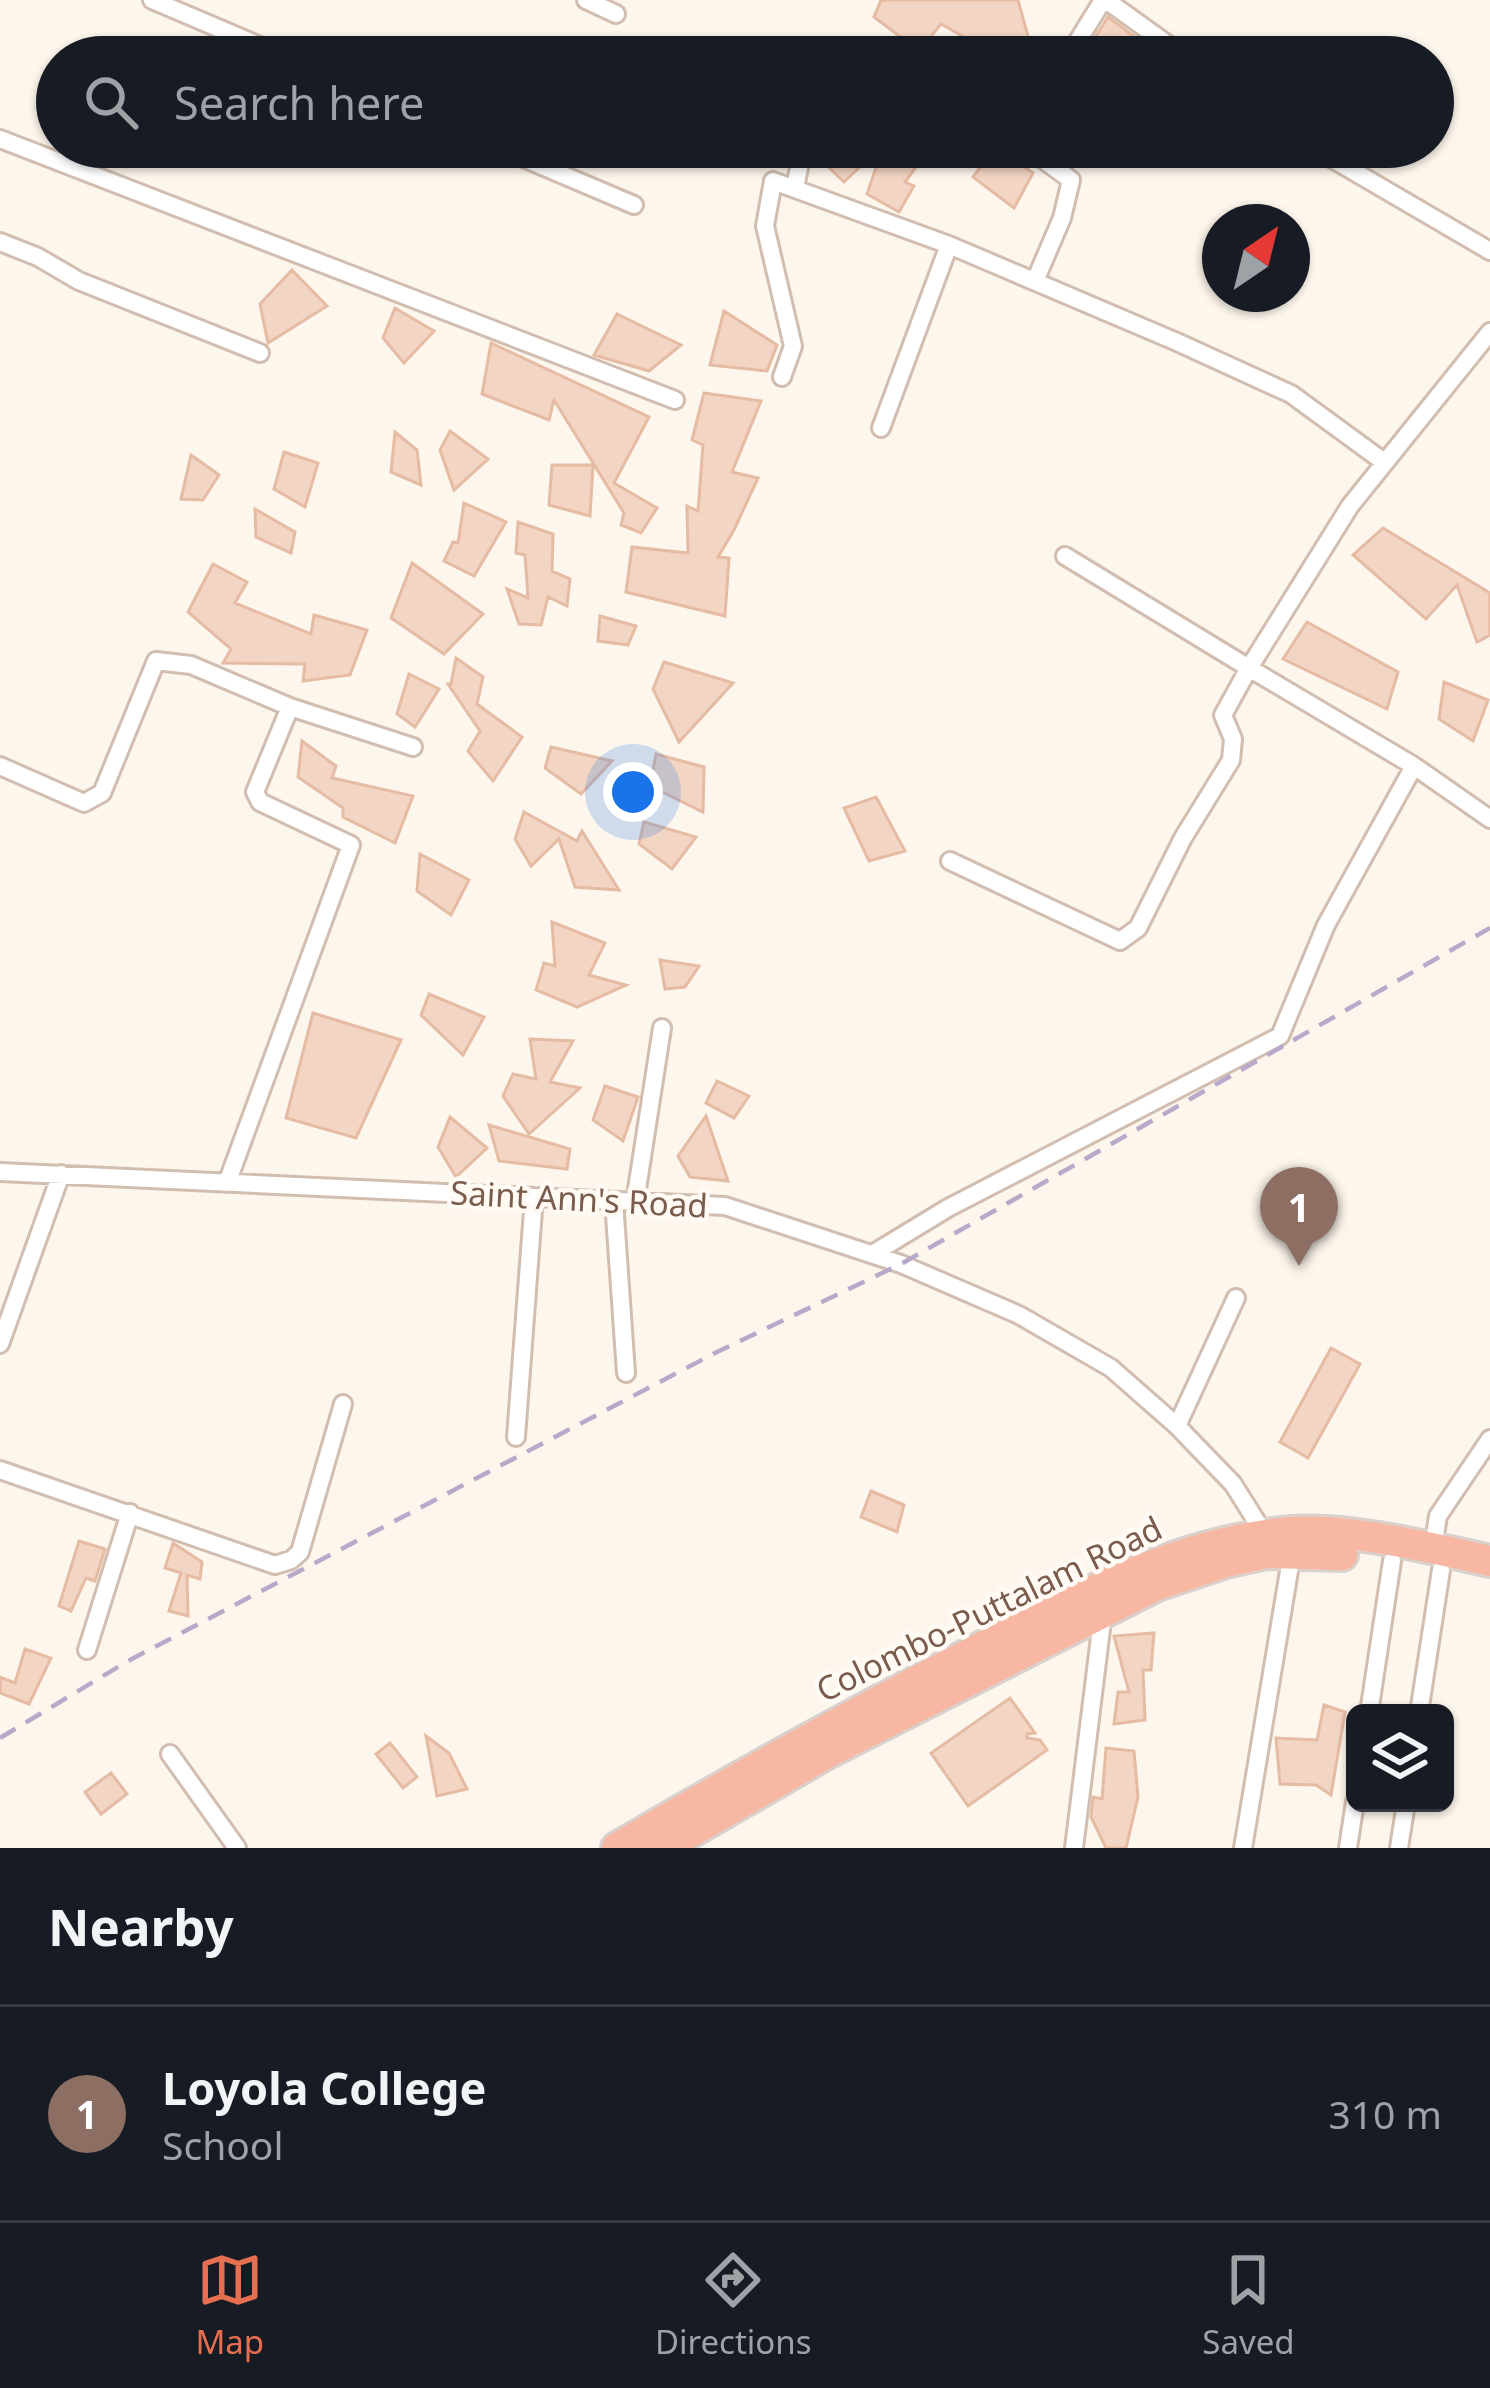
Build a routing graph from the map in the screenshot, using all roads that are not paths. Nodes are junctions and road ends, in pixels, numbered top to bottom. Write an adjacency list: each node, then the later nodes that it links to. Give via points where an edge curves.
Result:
1 (152, 0): 5 (street)
2 (586, 0): 4 (street)
3 (1104, 0): 6 (street); 7 (street)
4 (616, 14)
5 (237, 36)
6 (1082, 36)
7 (1155, 36)
8 (0, 139): 9 (street)
9 (36, 153)
10 (75, 168): 24 (street)
11 (547, 168): 16 (street)
12 (799, 168): 15 (street)
13 (1056, 168): 20 (street, via 1071,179)
14 (1348, 168): 19 (street)
15 (795, 188): 18 (street); 23 (street, via 773,181 765,226 793,346)
16 (634, 205)
17 (0, 242): 22 (street)
18 (949, 245): 20 (street); 25 (street)
19 (1490, 251)
20 (1035, 281): 26 (street, via 1291,394)
21 (1490, 332): 26 (street)
22 (260, 353)
23 (782, 377)
24 (676, 400)
25 (881, 428)
26 (1384, 462): 28 (street)
27 (1064, 556): 28 (street)
28 (1249, 668): 32 (street); 34 (street, via 1223,715 1232,760 1138,928 1120,941)
29 (290, 707): 30 (street); 31 (street, via 190,665 156,661 102,793 83,803); 38 (street, via 255,792 260,802 350,845)
30 (413, 747)
31 (0, 766)
32 (1414, 766): 33 (street); 42 (street, via 1325,925 1280,1036)
33 (1490, 819)
34 (950, 861)
35 (662, 1028): 41 (street)
36 (0, 1172): 37 (street, Saint Ann's Road)
37 (61, 1174): 38 (street, Saint Ann's Road); 44 (street)
38 (227, 1184): 39 (street, Saint Ann's Road)
39 (534, 1197): 40 (street, Saint Ann's Road); 48 (street)
40 (614, 1201): 41 (street, Saint Ann's Road); 45 (street)
41 (635, 1202): 42 (street, Saint Ann's Road, via 725,1206)
42 (874, 1253): 47 (street, Saint Ann's Road, via 1019,1315 1111,1368)
43 (1236, 1298): 47 (street)
44 (0, 1344)
45 (626, 1372)
46 (344, 1404): 51 (street, via 291,1560 266,1564)
47 (1177, 1426): 52 (street, Saint Ann's Road, via 1233,1484)
48 (516, 1436)
49 (1490, 1439): 53 (street, via 1438,1516)
50 (0, 1470): 51 (street)
51 (130, 1514): 58 (street)
52 (1277, 1547): 53 (highway, Colombo-Puttalam Road, via 1298,1532 1336,1534); 54 (highway, Colombo-Puttalam Road); 57 (highway, Colombo-Puttalam Road, via 1157,1585); 65 (highway, Colombo-Puttalam Road, via 1223,1541 1162,1560 799,1743); 68 (street)
53 (1437, 1559): 54 (highway, Colombo-Puttalam Road); 55 (highway, Colombo-Puttalam Road); 56 (highway, Colombo-Puttalam Road); 60 (street)
54 (1392, 1561): 59 (street)
55 (1490, 1562)
56 (1490, 1577)
57 (1103, 1613): 66 (highway, Colombo-Puttalam Road, via 827,1753); 67 (street)
58 (87, 1650)
59 (1370, 1704)
60 (1421, 1704)
61 (170, 1754): 64 (street)
62 (1353, 1812): 69 (street)
63 (1405, 1812): 70 (street)
64 (237, 1848)
65 (617, 1848)
66 (663, 1848)
67 (1074, 1848)
68 (1243, 1848)
69 (1348, 1848)
70 (1399, 1848)

